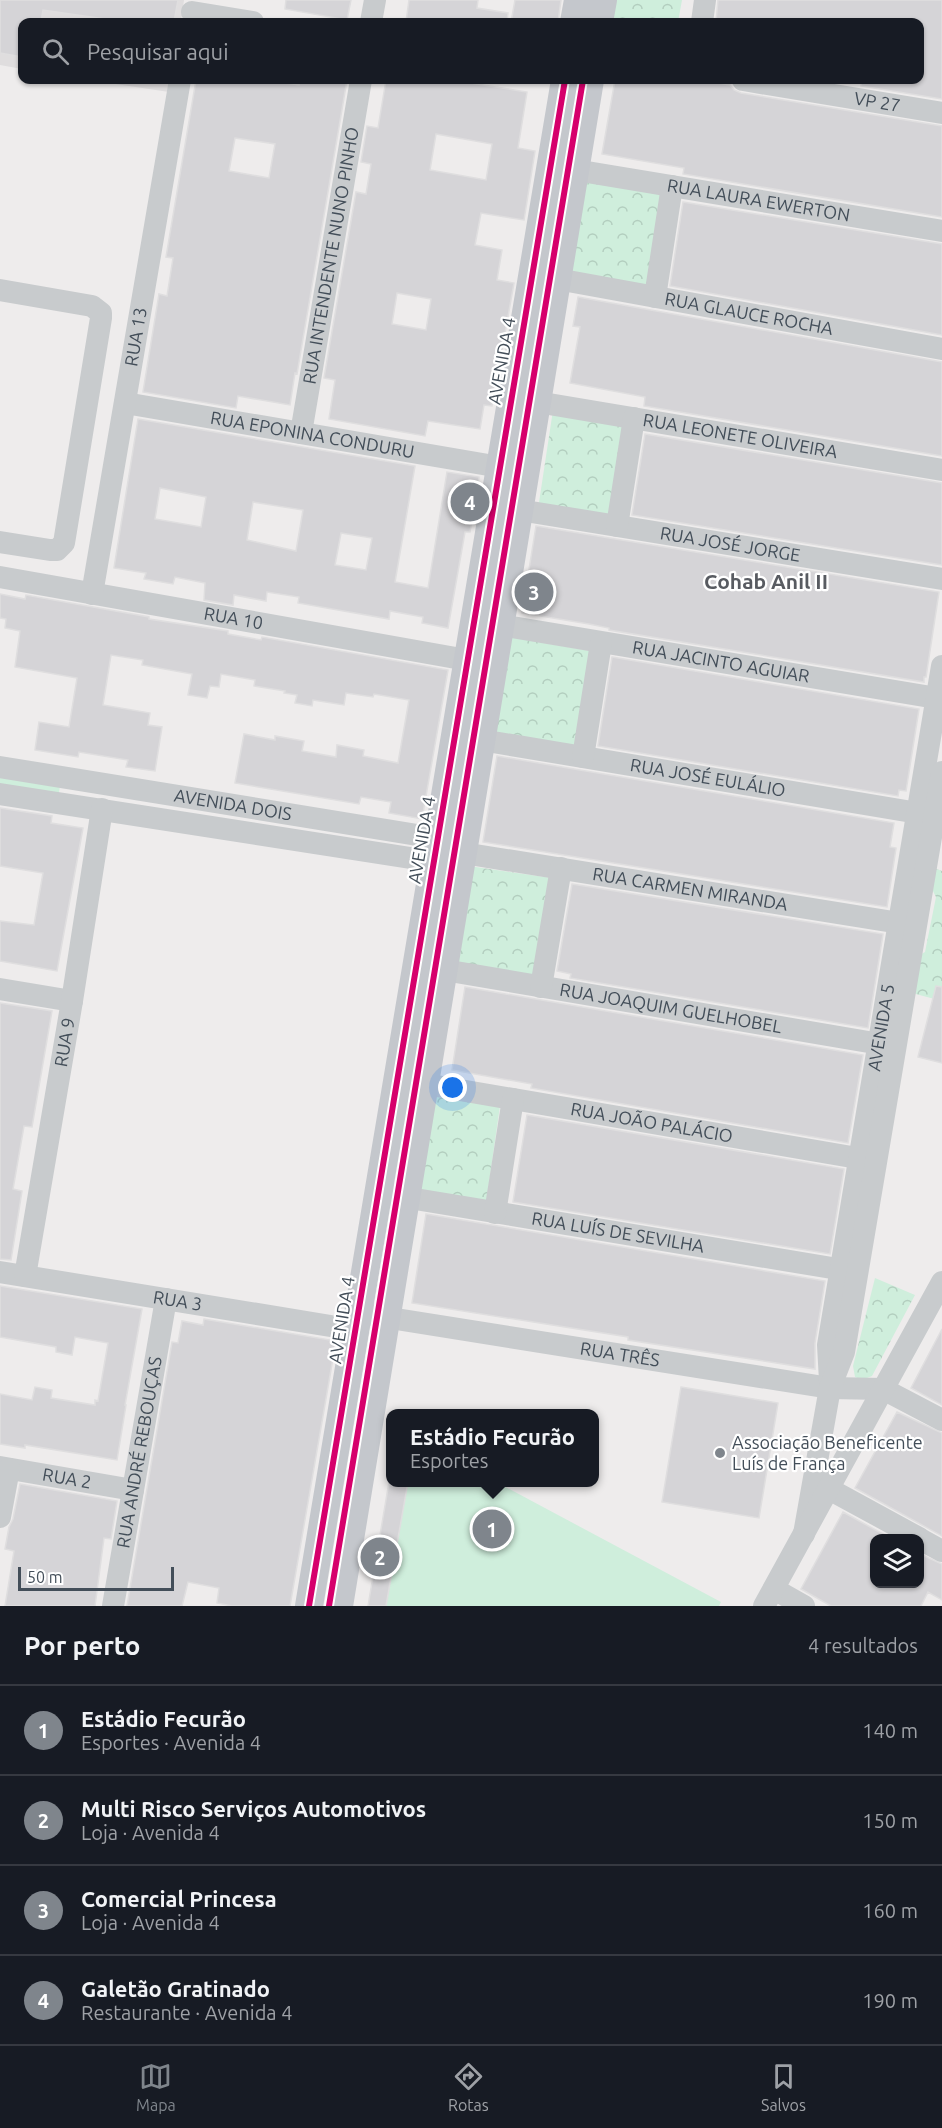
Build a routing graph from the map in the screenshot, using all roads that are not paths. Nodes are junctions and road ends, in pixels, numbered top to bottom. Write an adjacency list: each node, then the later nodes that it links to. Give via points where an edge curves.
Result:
1 (375, 0): 7 (street)
2 (578, 0): 8 (main road)
3 (603, 0): 9 (main road)
4 (705, 0): 10 (street)
5 (192, 12): 6 (street)
6 (229, 18)
7 (372, 18)
8 (575, 18)
9 (600, 18)
10 (703, 18)
11 (179, 84): 27 (street, RUA 13)
12 (360, 84): 29 (street, RUA INTENDENTE NUNO PINHO)
13 (566, 84): 17 (main road, AVENIDA 4)
14 (588, 84): 17 (main road, AVENIDA 4)
15 (767, 84): 16 (street, VP 27)
16 (942, 113)
17 (570, 119): 18 (main road, AVENIDA 4); 24 (main road, AVENIDA 4)
18 (575, 170): 19 (street, RUA LAURA EWERTON); 21 (main road, AVENIDA 4)
19 (672, 186): 20 (street, RUA LAURA EWERTON); 23 (street)
20 (942, 231)
21 (557, 279): 23 (street, RUA GLAUCE ROCHA); 24 (main road, AVENIDA 4)
22 (0, 290): 34 (street, via 92,306 101,318 64,543 57,550 50,550)
23 (655, 297): 25 (street, RUA GLAUCE ROCHA)
24 (533, 345): 26 (main road, AVENIDA 4); 30 (main road, AVENIDA 4)
25 (942, 349)
26 (537, 402): 28 (street, RUA LEONETE OLIVEIRA); 32 (main road, AVENIDA 4)
27 (124, 403): 29 (street, RUA EPONINA CONDURU); 38 (street, RUA 13)
28 (634, 418): 31 (street, RUA LEONETE OLIVEIRA); 33 (street)
29 (300, 433): 30 (street, RUA EPONINA CONDURU)
30 (500, 467): 35 (main road, AVENIDA 4)
31 (942, 470)
32 (519, 510): 33 (street, RUA JOSÉ JORGE); 35 (main road, AVENIDA 4)
33 (617, 526): 37 (street, RUA JOSÉ JORGE)
34 (0, 542)
35 (495, 571): 39 (main road, AVENIDA 4); 41 (main road, AVENIDA 4)
36 (0, 577): 38 (street, RUA 10)
37 (942, 579)
38 (92, 594): 41 (street, RUA 10)
39 (500, 626): 40 (street, RUA JACINTO AGUIAR); 44 (main road, AVENIDA 4)
40 (602, 643): 43 (street, RUA JACINTO AGUIAR); 45 (street)
41 (467, 660): 51 (main road, AVENIDA 4)
42 (942, 666): 43 (street, AVENIDA 5)
43 (939, 699): 50 (street, AVENIDA 5)
44 (481, 740): 45 (street, RUA JOSÉ EULÁLIO); 51 (main road, AVENIDA 4)
45 (583, 757): 50 (street, RUA JOSÉ EULÁLIO)
46 (0, 767): 51 (street, AVENIDA DOIS)
47 (942, 772): 50 (street, AVENIDA 5)
48 (0, 794): 49 (street, AVENIDA DOIS)
49 (102, 809): 51 (street, AVENIDA DOIS); 57 (street, RUA 9)
50 (926, 814): 53 (street, AVENIDA 5)
51 (452, 852): 52 (street, RUA CARMEN MIRANDA); 54 (main road, AVENIDA 4); 62 (main road, AVENIDA 4)
52 (561, 868): 53 (street, RUA CARMEN MIRANDA); 55 (street)
53 (908, 925): 58 (street, AVENIDA 5)
54 (444, 970): 55 (street, RUA JOAQUIM GUELHOBEL); 59 (main road, AVENIDA 4)
55 (541, 987): 58 (street, RUA JOAQUIM GUELHOBEL)
56 (0, 989): 57 (street)
57 (72, 1001): 67 (street, RUA 9)
58 (887, 1045): 61 (street, AVENIDA 5)
59 (425, 1084): 60 (street, RUA JOÃO PALÁCIO); 63 (main road, AVENIDA 4)
60 (513, 1099): 61 (street, RUA JOÃO PALÁCIO); 64 (street)
61 (868, 1160): 65 (street, AVENIDA 5)
62 (378, 1193): 63 (street, RUA LUÍS DE SEVILHA); 71 (main road, AVENIDA 4)
63 (406, 1198): 64 (street, RUA LUÍS DE SEVILHA); 70 (main road, AVENIDA 4)
64 (495, 1212): 65 (street, RUA LUÍS DE SEVILHA)
65 (849, 1271): 72 (street, AVENIDA 5, via 828,1345)
66 (0, 1272): 67 (street, RUA 3)
67 (25, 1276): 69 (street, RUA 3)
68 (941, 1286): 73 (street)
69 (166, 1299): 71 (street, RUA 3); 77 (street, RUA ANDRÉ REBOUÇAS)
70 (387, 1317): 71 (street, RUA TRÊS); 72 (street, RUA TRÊS); 83 (main road, AVENIDA 4)
71 (356, 1321): 81 (main road, AVENIDA 4)
72 (830, 1388): 73 (street, RUA TRÊS); 79 (street, AVENIDA 5)
73 (883, 1389): 74 (street); 76 (street)
74 (942, 1420)
75 (4, 1468): 77 (street, RUA 2); 78 (street)
76 (829, 1489): 79 (street); 80 (street)
77 (133, 1491): 86 (street, RUA ANDRÉ REBOUÇAS)
78 (0, 1517)
79 (804, 1534): 85 (street)
80 (910, 1534)
81 (320, 1538): 83 (main road); 87 (main road, AVENIDA 4)
82 (924, 1542): 84 (street)
83 (350, 1543): 88 (main road, AVENIDA 4)
84 (942, 1551)
85 (769, 1598): 89 (street)
86 (113, 1606)
87 (309, 1606)
88 (339, 1606)
89 (804, 1606)

